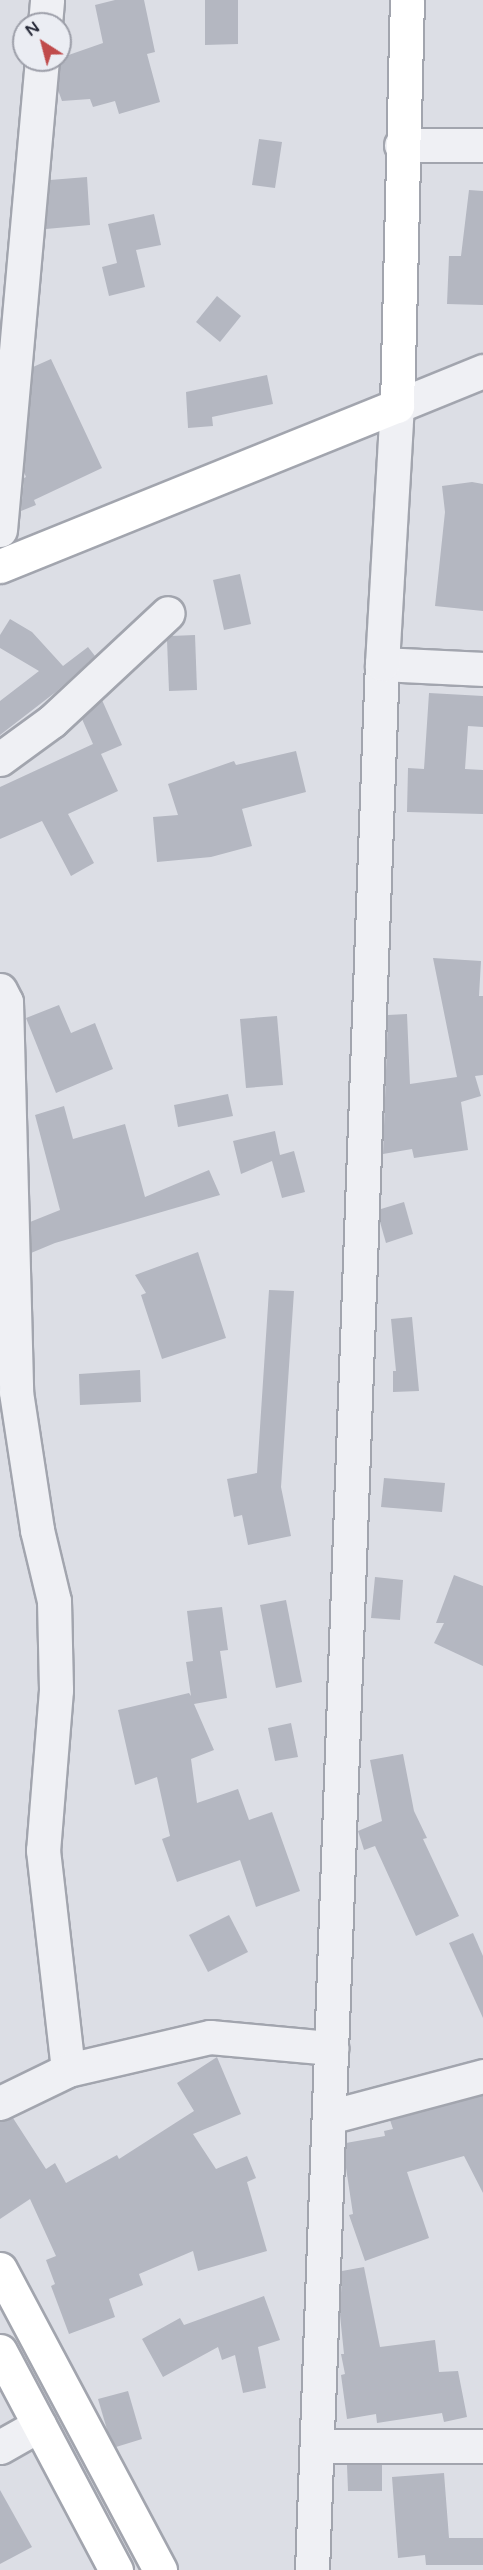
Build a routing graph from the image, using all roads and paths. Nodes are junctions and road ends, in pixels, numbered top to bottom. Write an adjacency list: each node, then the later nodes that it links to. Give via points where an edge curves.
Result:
1 (407, 0): 3 (main road)
2 (41, 72): 7 (street)
3 (401, 145): 4 (street); 6 (main road)
4 (483, 146)
5 (483, 372): 6 (street)
6 (397, 406): 8 (main road); 10 (street)
7 (0, 530)
8 (0, 566)
9 (168, 613): 12 (street, via 52,721)
10 (382, 664): 11 (street); 15 (street)
11 (483, 669)
12 (0, 759)
13 (0, 990): 14 (street, via 6,1002)
14 (8, 1397): 16 (street, via 54,1602 56,1690 43,1850)
15 (332, 2048): 16 (street, via 210,2037); 19 (street)
16 (68, 2070): 18 (street)
17 (483, 2076): 19 (street)
18 (0, 2103)
19 (329, 2117): 23 (street)
20 (0, 2270): 27 (main road)
21 (0, 2351): 22 (main road)
22 (39, 2425): 25 (street); 26 (main road)
23 (317, 2446): 24 (street); 28 (street)
24 (483, 2446)
25 (0, 2447)
26 (116, 2570)
27 (160, 2570)
28 (312, 2570)

